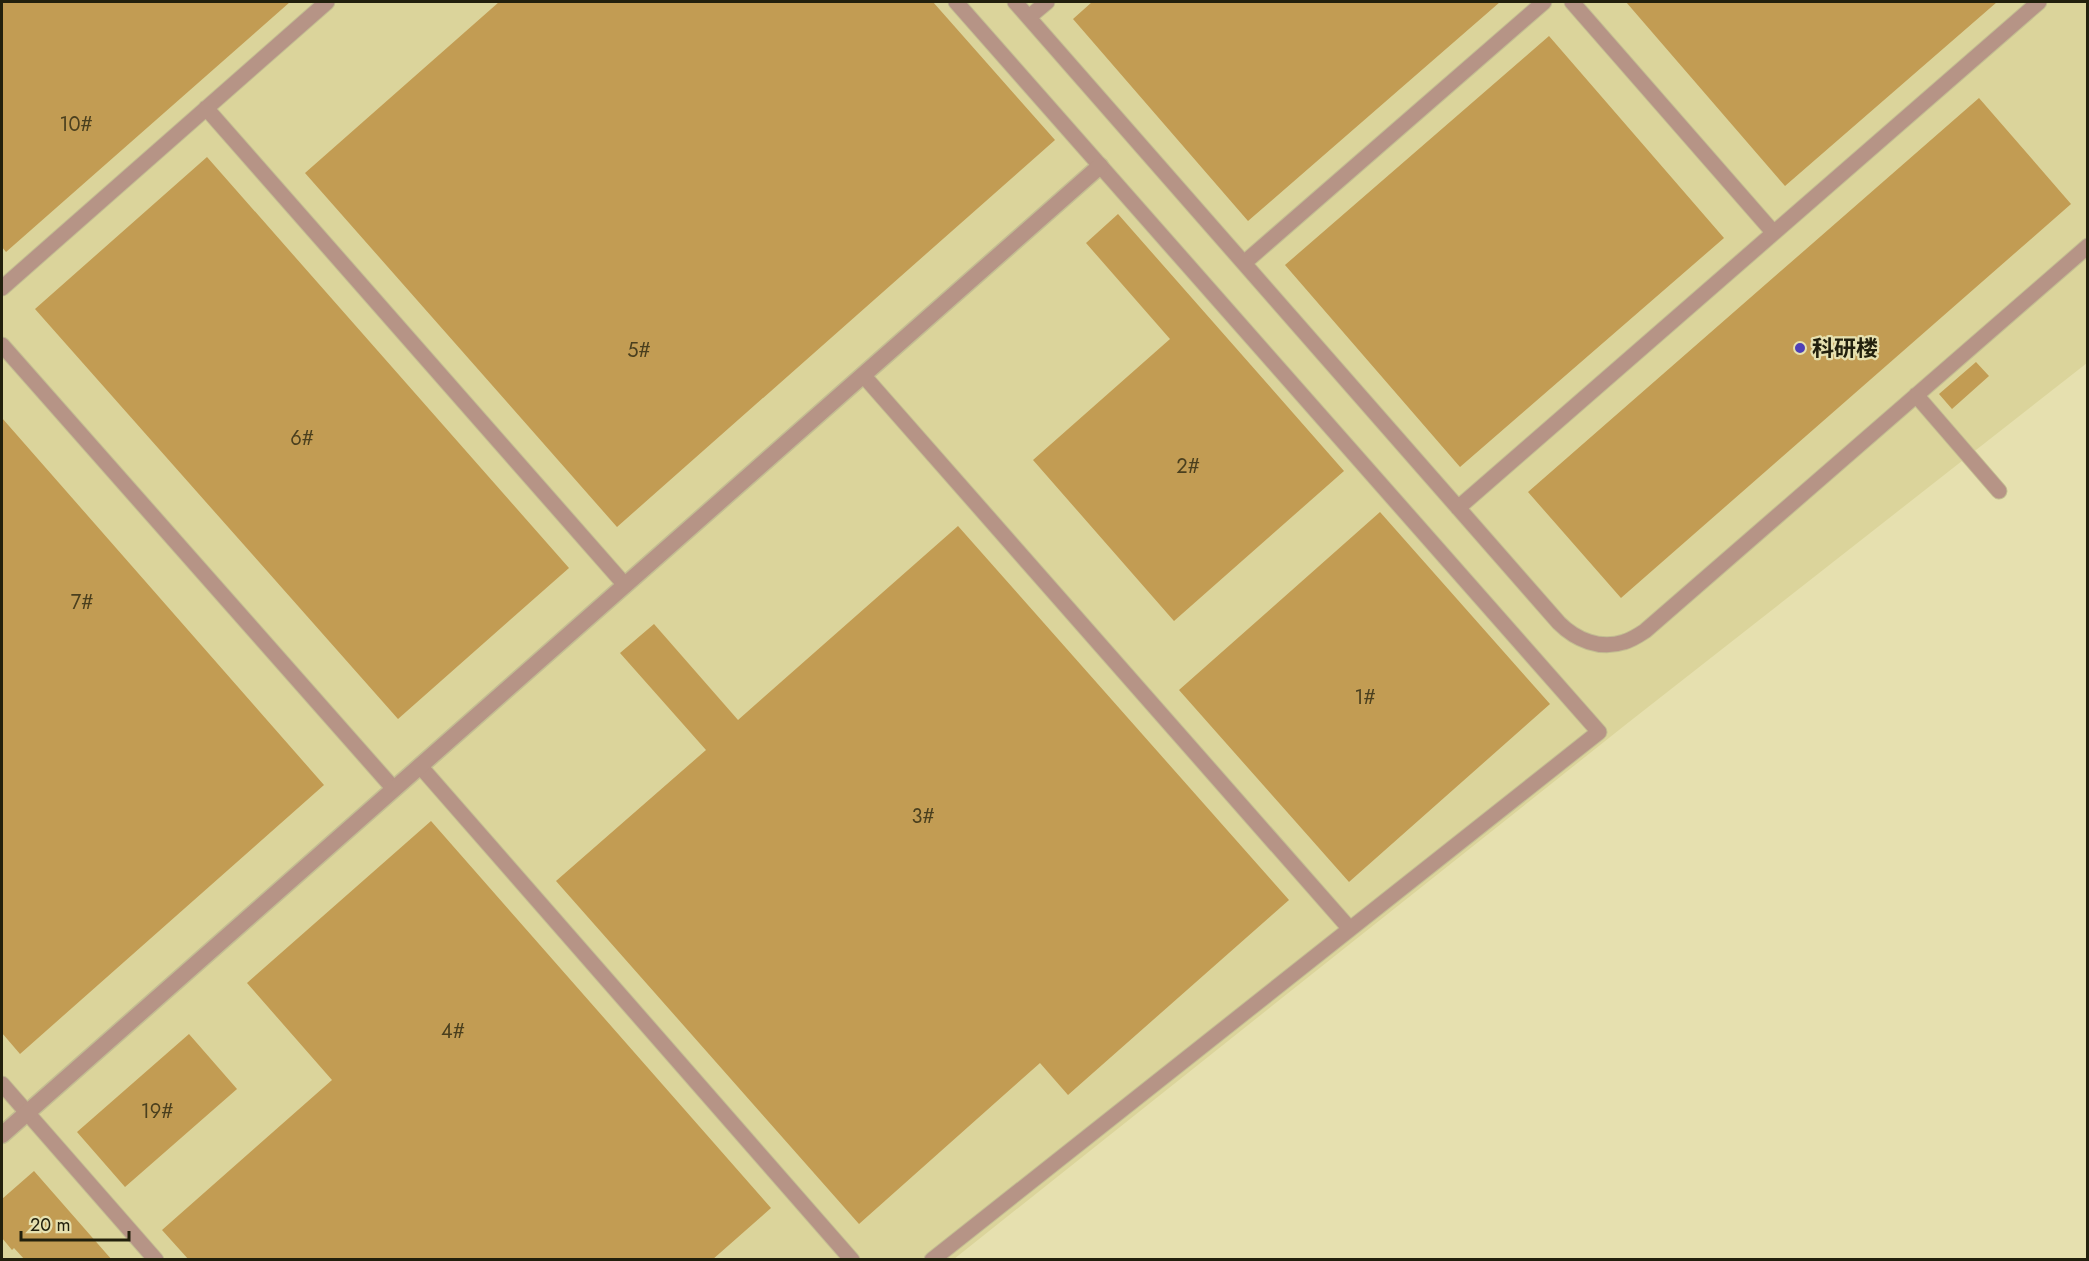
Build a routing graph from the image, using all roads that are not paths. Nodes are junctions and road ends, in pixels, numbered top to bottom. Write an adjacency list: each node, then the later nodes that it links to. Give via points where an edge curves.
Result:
1 (327, 2): 9 (lane)
2 (956, 2): 10 (lane)
3 (1015, 2): 8 (lane)
4 (1047, 2): 8 (lane)
5 (1544, 2): 13 (lane)
6 (1572, 2): 11 (lane)
7 (2039, 2): 11 (lane)
8 (1029, 17): 13 (lane)
9 (206, 108): 14 (lane); 20 (lane)
10 (1100, 166): 16 (street); 23 (lane, via 1599,732)
11 (1773, 232): 19 (lane)
12 (2088, 246): 17 (lane)
13 (1244, 263): 19 (lane)
14 (2, 288)
15 (2, 345): 22 (lane)
16 (863, 375): 20 (street); 23 (lane)
17 (1916, 395): 18 (lane); 19 (lane, via 1645,631 1623,643 1600,645 1568,632)
18 (2000, 490)
19 (1458, 508)
20 (625, 585): 21 (street)
21 (420, 766): 22 (street); 28 (lane)
22 (394, 789): 25 (street)
23 (1350, 928): 29 (lane)
24 (2, 1084): 25 (lane)
25 (27, 1112): 26 (street); 27 (lane)
26 (2, 1135)
27 (156, 1260)
28 (852, 1260)
29 (932, 1260)

